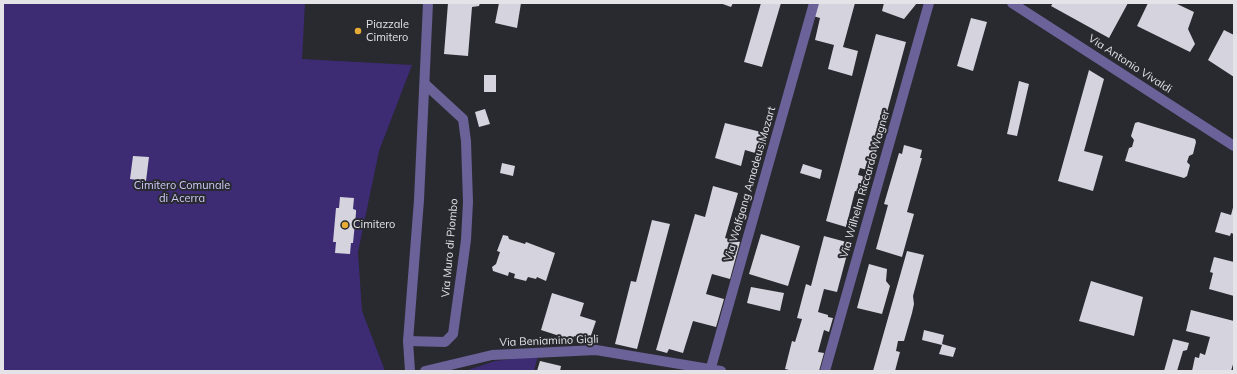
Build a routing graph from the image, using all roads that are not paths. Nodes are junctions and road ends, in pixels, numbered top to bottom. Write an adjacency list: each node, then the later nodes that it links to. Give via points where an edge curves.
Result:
1 (428, 3): 5 (street)
2 (814, 3): 8 (street, Via Wolfgang Amadeus Mozart)
3 (929, 3): 11 (street, Via Wilhelm Riccardo Wagner)
4 (1012, 3): 6 (street, Via Antonio Vivaldi)
5 (425, 84): 7 (street); 7 (street, Via Muro di Piombo, via 463,119 468,202 466,240 453,334 445,342)
6 (1234, 146)
7 (408, 341): 9 (street)
8 (714, 370): 10 (street, Via Beniamino Gigli, via 596,350 492,355)
9 (410, 371)
10 (426, 371)
11 (825, 371)

